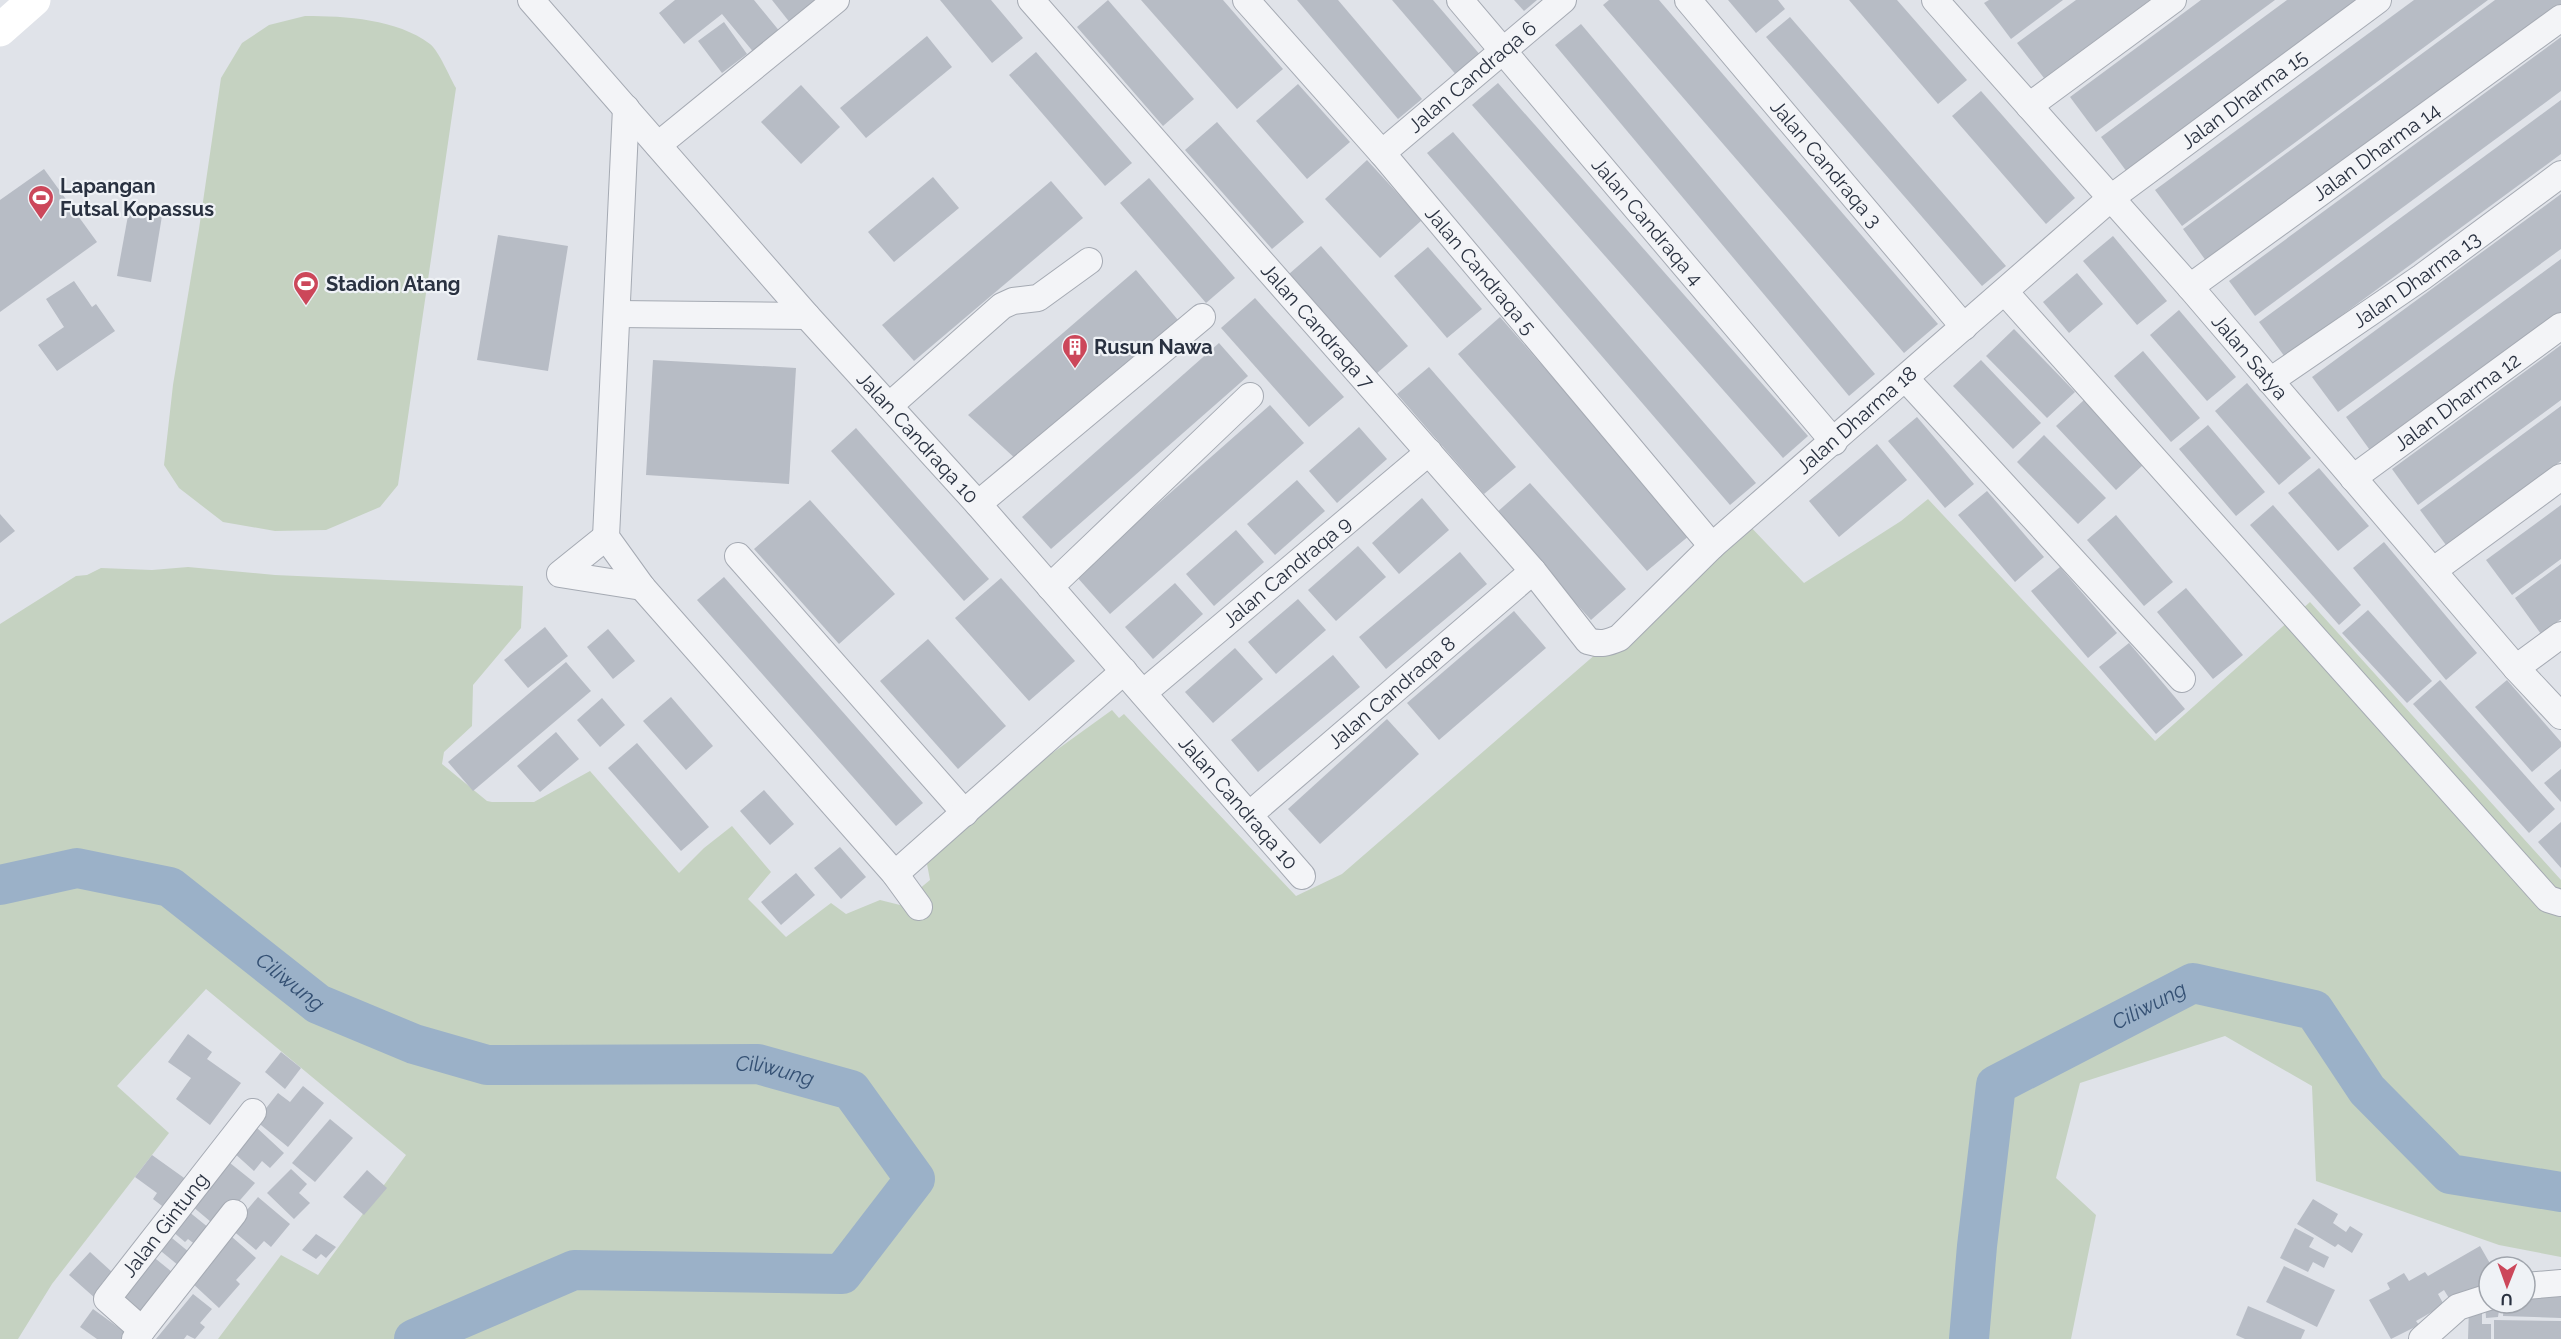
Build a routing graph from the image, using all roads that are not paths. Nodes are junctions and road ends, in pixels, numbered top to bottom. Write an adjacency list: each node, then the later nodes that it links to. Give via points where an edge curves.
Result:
1 (33, 0): 13 (main road)
2 (531, 0): 16 (street, Jalan Candraqa 10)
3 (836, 0): 17 (street)
4 (1031, 0): 34 (street, Jalan Candraqa 7)
5 (1246, 0): 18 (street, Jalan Candraqa 5)
6 (1460, 0): 14 (street, Jalan Candraqa 4)
7 (1563, 0): 14 (street, Jalan Candraqa 6)
8 (1688, 0): 28 (street, Jalan Candraqa 3)
9 (2173, 0): 15 (street)
10 (2378, 0): 20 (street, Jalan Dharma 15)
11 (1944, 3): 15 (street, Jalan Satya)
12 (2561, 18): 22 (street, Jalan Dharma 14)
13 (0, 30)
14 (1502, 50): 18 (street, Jalan Candraqa 6); 33 (street, Jalan Candraqa 4)
15 (2029, 106): 20 (street, Jalan Satya)
16 (626, 108): 17 (street, Jalan Candraqa 10); 24 (street)
17 (658, 145): 25 (street, Jalan Candraqa 10)
18 (1382, 153): 39 (street, Jalan Candraqa 5)
19 (2561, 174): 30 (street, Jalan Dharma 13, via 2422,277)
20 (2111, 198): 22 (street, Jalan Satya); 23 (street, Jalan Dharma 18)
21 (1089, 261): 32 (street, via 1038,298 1002,306)
22 (2190, 287): 30 (street, Jalan Satya)
23 (2005, 292): 28 (street, Jalan Dharma 18); 56 (street, via 2548,899)
24 (617, 314): 25 (street); 38 (street)
25 (807, 316): 32 (street, Jalan Candraqa 10)
26 (1202, 317): 37 (street)
27 (2561, 326): 36 (street, Jalan Dharma 12)
28 (1964, 327): 29 (street, Jalan Dharma 18)
29 (1905, 379): 33 (street, Jalan Dharma 18); 49 (street)
30 (2270, 381): 36 (street, Jalan Satya)
31 (1250, 396): 44 (street)
32 (889, 406): 37 (street, Jalan Candraqa 10)
33 (1834, 442): 39 (street, Jalan Dharma 18)
34 (1429, 452): 42 (street, Jalan Candraqa 7); 50 (street, Jalan Candraqa 9)
35 (2561, 477): 41 (street)
36 (2353, 478): 41 (street, Jalan Satya)
37 (978, 504): 44 (street, Jalan Candraqa 10)
38 (606, 537): 43 (street); 43 (street, via 560,574)
39 (1712, 546): 46 (street, Jalan Dharma 18, via 1619,638)
40 (738, 556): 52 (street)
41 (2434, 570): 47 (street, Jalan Satya)
42 (1533, 571): 46 (street, Jalan Candraqa 7, via 1588,641); 53 (street, Jalan Candraqa 8)
43 (642, 587): 54 (street)
44 (1050, 587): 48 (street, Jalan Candraqa 10)
45 (2561, 635): 47 (street)
46 (1605, 644)
47 (2516, 668): 51 (street, Jalan Satya)
48 (1124, 671): 50 (street, Jalan Candraqa 10); 52 (street)
49 (2182, 679)
50 (1143, 693): 53 (street, Jalan Candraqa 10)
51 (2561, 716)
52 (965, 813): 54 (street)
53 (1249, 815): 55 (street, Jalan Candraqa 10)
54 (895, 874): 57 (street)
55 (1302, 876)
56 (2561, 903)
57 (919, 907)
58 (253, 1112): 63 (street, Jalan Gintung, via 107,1299)
59 (234, 1213): 63 (street, Jalan Gintung)
60 (2561, 1283): 61 (street)
61 (2537, 1285)
62 (2477, 1301): 64 (street, via 2458,1307)
63 (139, 1335)
64 (2422, 1339)

